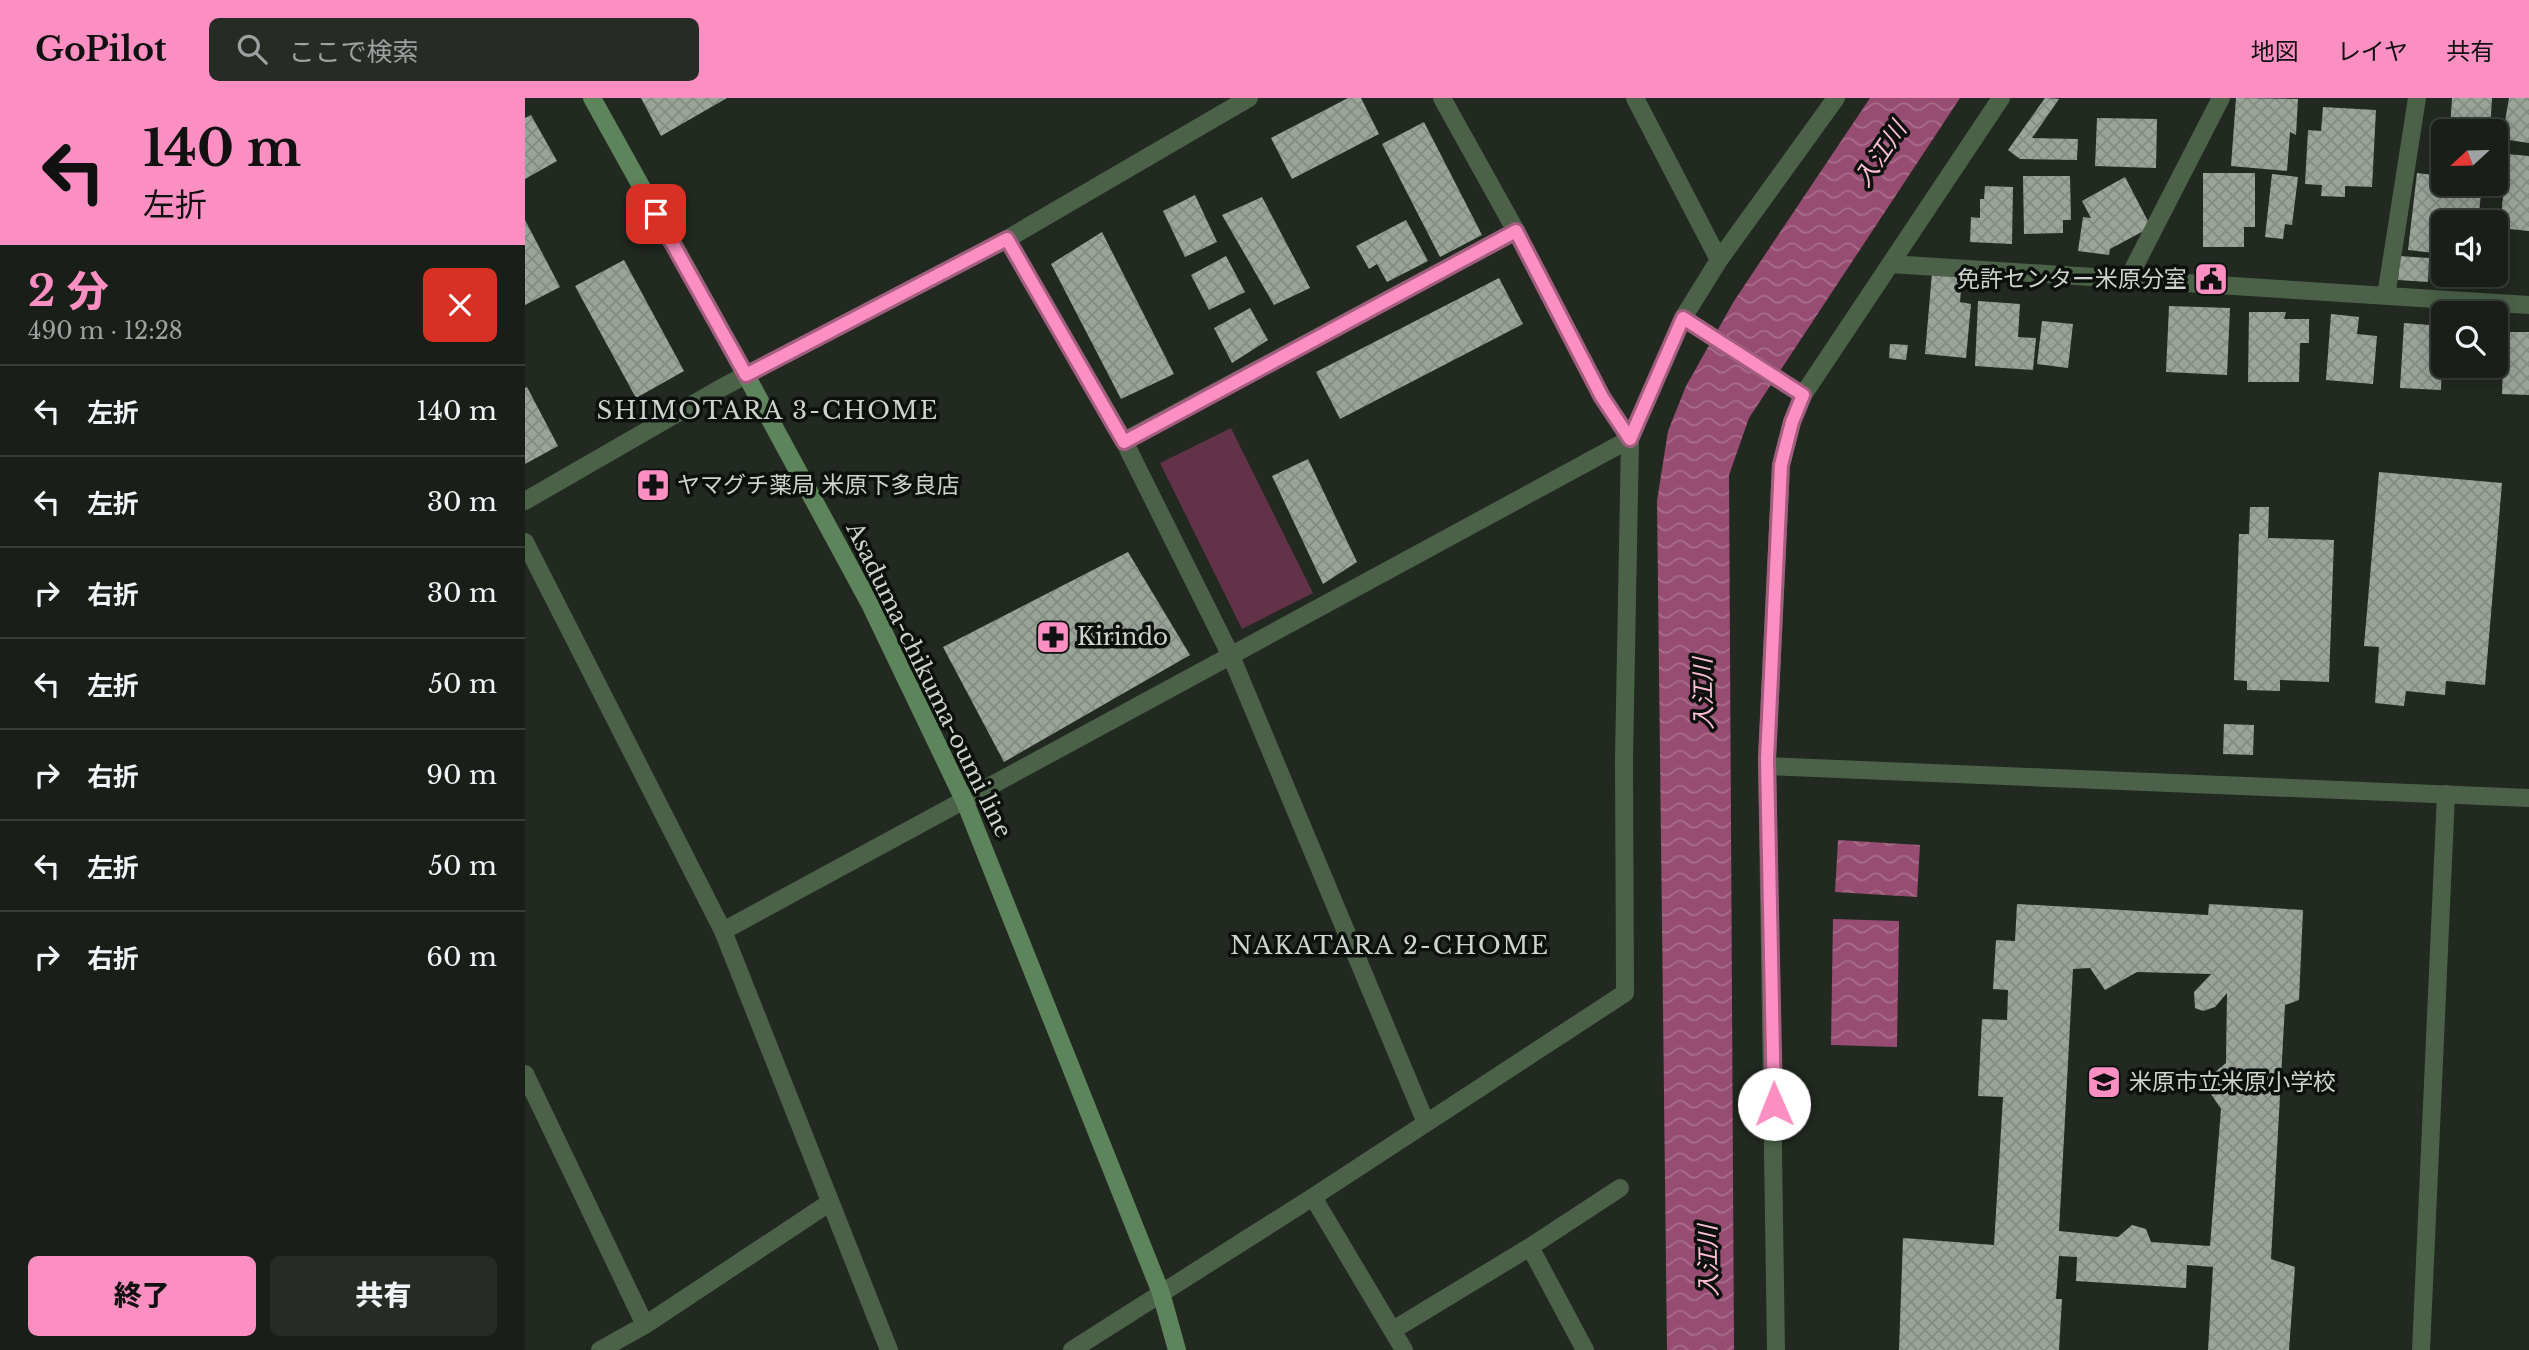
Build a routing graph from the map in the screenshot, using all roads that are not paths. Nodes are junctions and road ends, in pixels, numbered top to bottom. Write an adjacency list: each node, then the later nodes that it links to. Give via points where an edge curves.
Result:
1 (592, 98): 17 (main road, Asaduma-chikuma-oumi line)
2 (1248, 98): 10 (street)
3 (1442, 98): 9 (street)
4 (1635, 98): 11 (street)
5 (1836, 98): 11 (street)
6 (2001, 98): 12 (street)
7 (2221, 98): 13 (street)
8 (2417, 98): 14 (street)
9 (1516, 231): 19 (street, via 1602,397); 20 (street)
10 (1007, 239): 17 (street); 20 (street)
11 (1719, 260): 16 (street)
12 (1890, 264): 13 (street); 18 (street)
13 (2128, 279): 14 (street)
14 (2386, 296): 15 (street)
15 (2529, 305)
16 (1683, 318): 18 (street); 19 (street)
17 (746, 375): 21 (street); 27 (main road, Asaduma-chikuma-oumi line, via 871,606)
18 (1803, 395): 24 (street, via 1781,465)
19 (1630, 439): 23 (street); 30 (street, via 1625,993)
20 (1124, 442): 23 (street)
21 (525, 501)
22 (525, 542): 28 (street)
23 (1231, 656): 27 (street); 30 (street)
24 (1767, 766): 25 (street); 44 (street)
25 (2447, 794): 26 (street); 45 (street)
26 (2529, 798)
27 (965, 802): 28 (street); 35 (main road, Asaduma-chikuma-oumi line)
28 (723, 931): 33 (street)
29 (525, 1074): 36 (street)
30 (1426, 1123): 32 (street)
31 (1620, 1188): 34 (street)
32 (1313, 1197): 35 (street); 37 (street)
33 (829, 1203): 36 (street); 39 (street)
34 (1530, 1247): 37 (street); 43 (street)
35 (1161, 1293): 40 (street); 41 (main road, Asaduma-chikuma-oumi line)
36 (645, 1325): 38 (street)
37 (1393, 1330): 42 (street)
38 (600, 1350)
39 (889, 1350)
40 (1072, 1350)
41 (1177, 1350)
42 (1404, 1350)
43 (1585, 1350)
44 (1776, 1350)
45 (2421, 1350)

